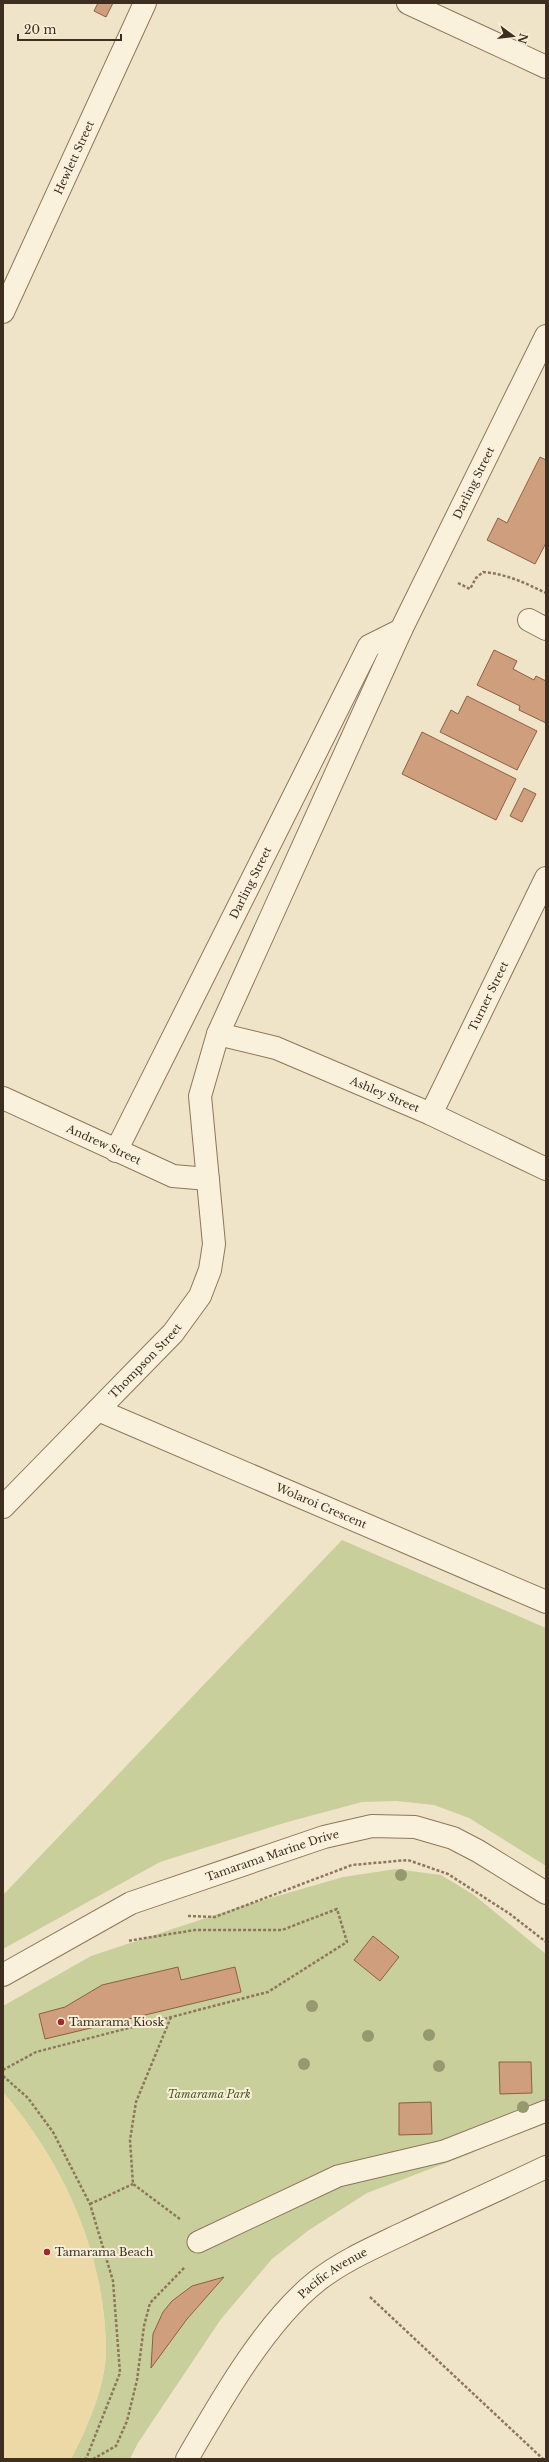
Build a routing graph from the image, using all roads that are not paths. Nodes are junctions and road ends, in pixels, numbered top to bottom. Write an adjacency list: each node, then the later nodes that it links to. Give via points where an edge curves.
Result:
1 (145, 3): 4 (street, Hewlett Street)
2 (408, 3): 3 (street)
3 (546, 67)
4 (3, 312)
5 (546, 336): 6 (street, Darling Street)
6 (401, 630): 8 (street, Darling Street); 11 (street, Darling Street, via 369,646)
7 (546, 878): 10 (street, Turner Street)
8 (218, 1034): 10 (street, Ashley Street, via 276,1048); 13 (street, Darling Street, via 200,1096)
9 (3, 1098): 11 (street, Andrew Street)
10 (431, 1114): 12 (street, Ashley Street)
11 (116, 1151): 13 (street, Andrew Street, via 173,1176)
12 (546, 1169)
13 (208, 1179): 14 (street, Thompson Street, via 214,1244 210,1270 200,1296 173,1333)
14 (98, 1410): 15 (street, Thompson Street); 16 (street, Wolaroi Crescent)
15 (3, 1507)
16 (546, 1602)
17 (546, 1893): 18 (street, Tamarama Marine Drive, via 478,1850 453,1838 415,1827 372,1826 324,1837 130,1903)
18 (3, 1975)
19 (546, 2111): 21 (lane, via 444,2151 338,2176)
20 (546, 2167): 22 (street, Pacific Avenue, via 380,2244 336,2267 316,2282 275,2323)
21 (198, 2242)
22 (188, 2459)

